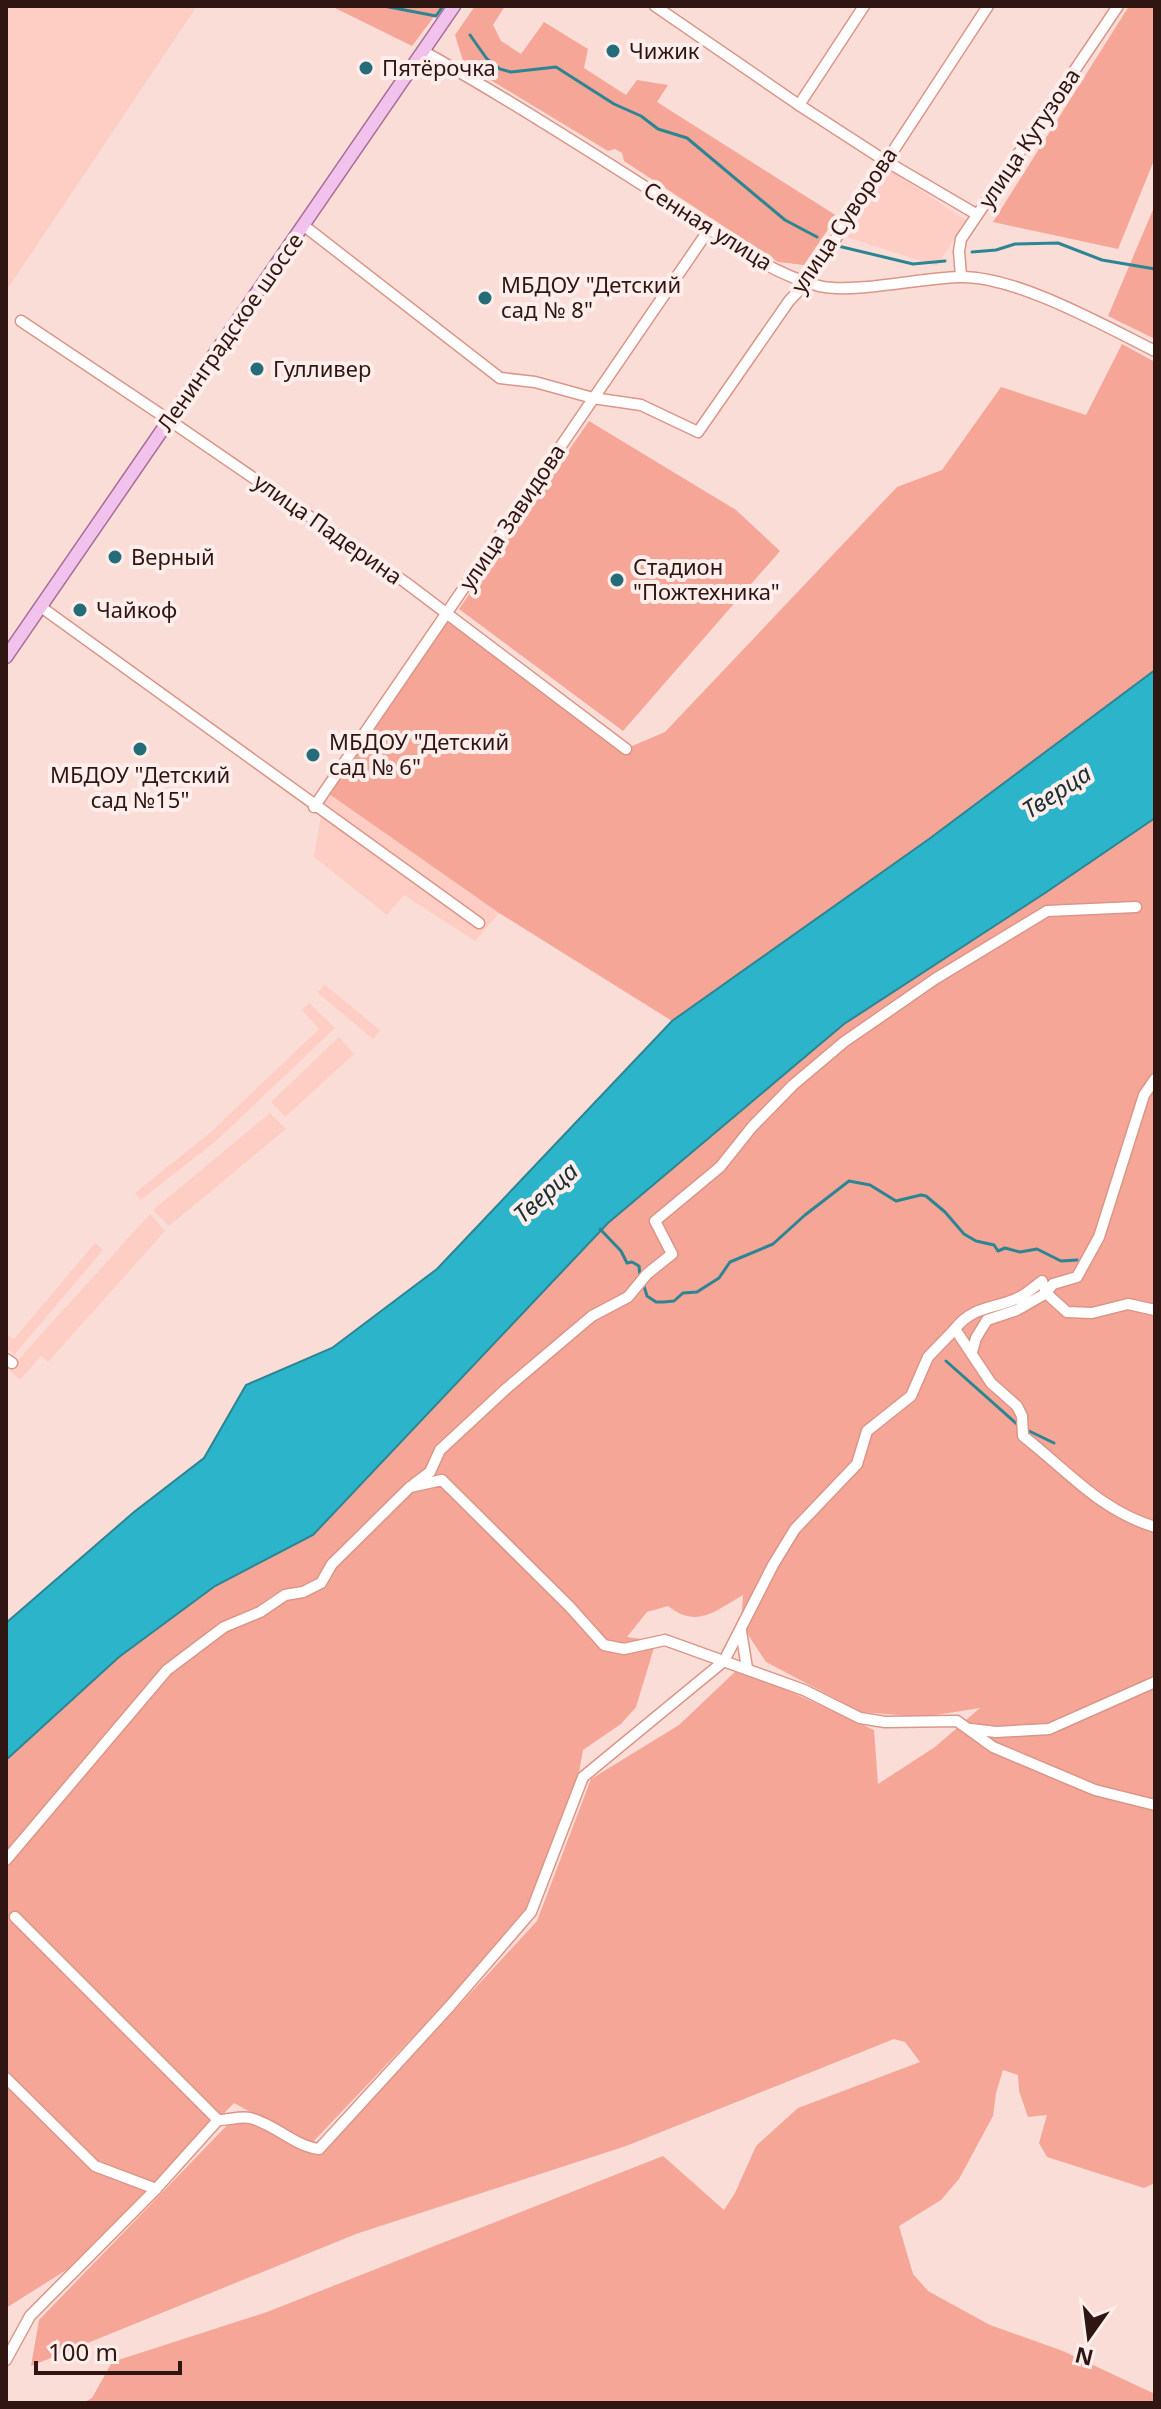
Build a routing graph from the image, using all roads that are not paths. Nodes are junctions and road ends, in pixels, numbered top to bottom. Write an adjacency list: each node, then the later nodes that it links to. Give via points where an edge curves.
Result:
1 (454, 6): 8 (main road, Ленинградское шоссе)
2 (655, 6): 7 (street)
3 (679, 6): 7 (street)
4 (864, 6): 9 (street)
5 (988, 6): 10 (street, улица Суворова)
6 (1118, 6): 11 (street, улица Кутузова)
7 (672, 17): 9 (street)
8 (423, 51): 12 (main road, Ленинградское шоссе); 13 (street, Сенная улица)
9 (799, 105): 10 (street)
10 (884, 160): 11 (street); 15 (street, улица Суворова)
11 (976, 214): 14 (street, улица Кутузова, via 961,239)
12 (303, 225): 18 (street, via 500,378); 19 (main road, Ленинградское шоссе)
13 (710, 228): 15 (street, Сенная улица, via 776,270); 18 (street, улица Завидова)
14 (961, 276): 15 (street, Сенная улица, via 849,287); 17 (street, Сенная улица, via 1009,284)
15 (808, 281): 18 (street, улица Суворова, via 698,432 641,405)
16 (21, 321): 19 (street, улица Падерина)
17 (1155, 351)
18 (593, 398): 21 (street, улица Завидова)
19 (169, 420): 20 (main road, Ленинградское шоссе); 21 (street, улица Падерина)
20 (41, 607): 22 (main road, Ленинградское шоссе); 24 (street)
21 (447, 613): 23 (street, улица Падерина); 24 (street, улица Завидова)
22 (6, 657)
23 (626, 749)
24 (314, 807): 26 (street)
25 (1136, 907): 32 (street, via 1047,911 844,1042 772,1106 720,1167 655,1221 672,1254 628,1297 592,1316 507,1388 440,1450 430,1472)
26 (479, 923)
27 (1155, 1079): 28 (street, via 1144,1095 1099,1237 1077,1277 1053,1284)
28 (1046, 1293): 29 (street, via 1067,1312 1092,1313 1128,1304); 30 (street, via 1042,1281 1019,1298 963,1318); 31 (street, via 987,1320)
29 (1155, 1310)
30 (955, 1329): 31 (street); 34 (street, via 928,1357 911,1396 867,1431 857,1464 795,1529)
31 (972, 1352): 33 (street, via 991,1383 1017,1406 1023,1436 1100,1500)
32 (410, 1487): 35 (street, via 442,1480 604,1645 624,1649 665,1640); 40 (street, via 332,1564 321,1583 224,1627 167,1670)
33 (1155, 1527)
34 (741, 1631): 35 (street); 36 (street)
35 (724, 1661): 36 (street); 43 (street, via 583,1777 531,1912 319,2149 247,2117)
36 (747, 1668): 38 (street, via 860,1718 957,1721)
37 (1155, 1682): 38 (street, via 1049,1729)
38 (969, 1728): 39 (street, via 993,1747 1095,1790)
39 (1155, 1805)
40 (6, 1860)
41 (15, 1917): 43 (street)
42 (6, 2078): 44 (street, via 95,2166)
43 (218, 2120): 44 (street)
44 (156, 2189): 45 (street, via 30,2316)
45 (6, 2360)

